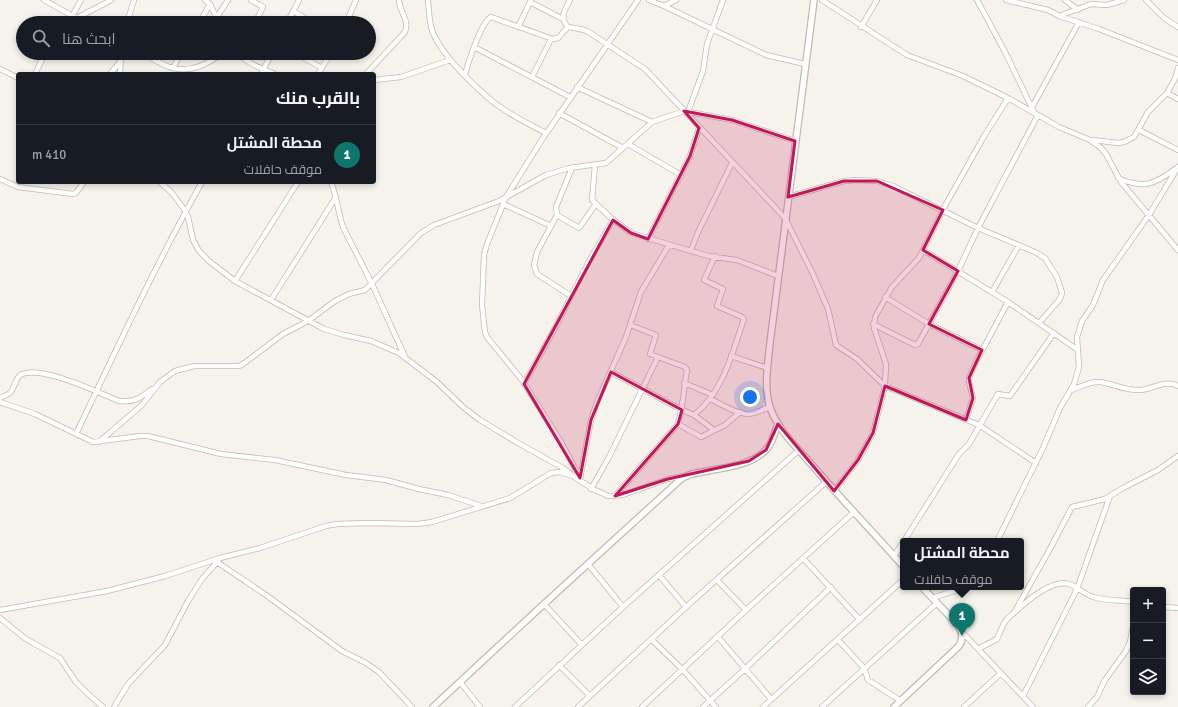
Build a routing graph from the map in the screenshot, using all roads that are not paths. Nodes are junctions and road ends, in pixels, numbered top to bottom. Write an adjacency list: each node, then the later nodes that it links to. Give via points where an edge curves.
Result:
1 (44, 0): 31 (street)
2 (81, 0): 32 (street)
3 (111, 0): 33 (street)
4 (134, 0): 34 (street)
5 (205, 0): 27 (street)
6 (228, 0): 37 (street)
7 (251, 0): 38 (street, via 263,7)
8 (299, 0): 30 (street)
9 (356, 0): 41 (street)
10 (399, 0): 76 (street, via 407,24 405,32)
11 (428, 0): 61 (street, via 432,30 438,44)
12 (570, 0): 43 (street)
13 (638, 0): 51 (street)
14 (649, 0): 28 (street)
15 (676, 0): 28 (street)
16 (723, 0): 49 (street)
17 (814, 0): 64 (street)
18 (822, 0): 47 (street)
19 (877, 0): 47 (street)
20 (977, 0): 88 (street)
21 (1006, 0): 42 (street, via 1048,10)
22 (1065, 0): 29 (street)
23 (1124, 0): 26 (street, via 1108,5)
24 (530, 1): 43 (street); 45 (street)
25 (1149, 1): 48 (street, via 1164,18)
26 (1091, 2): 29 (street)
27 (210, 4): 35 (street); 36 (street)
28 (664, 6): 49 (street)
29 (1078, 10): 42 (street)
30 (294, 11): 39 (street); 40 (street)
31 (73, 16)
32 (75, 16)
33 (77, 16)
34 (129, 16)
35 (203, 16)
36 (216, 16)
37 (218, 16)
38 (258, 16)
39 (291, 16)
40 (302, 16)
41 (349, 16)
42 (1059, 16): 44 (street)
43 (562, 19): 46 (street)
44 (1079, 22): 62 (street); 88 (street)
45 (518, 27): 50 (street); 52 (street, via 491,18 486,22)
46 (568, 27): 50 (street, via 558,38); 51 (street, via 584,29)
47 (861, 27): 85 (street, via 913,58 956,72)
48 (1178, 27)
49 (712, 29): 64 (street, via 766,55); 87 (street, via 703,71)
50 (551, 39): 79 (street)
51 (608, 44): 82 (street); 87 (street, via 645,70)
52 (474, 47): 77 (street); 79 (street)
53 (42, 60): 70 (street)
54 (156, 60): 65 (street)
55 (178, 60): 65 (street)
56 (213, 60): 65 (street, via 206,65 183,70)
57 (246, 60): 69 (street)
58 (268, 60): 69 (street)
59 (308, 60): 66 (street)
60 (327, 60): 66 (street)
61 (450, 60): 77 (street); 81 (street, via 401,77)
62 (1178, 60)
63 (120, 62): 71 (street); 72 (street)
64 (805, 64): 95 (street)
65 (173, 68)
66 (322, 68): 75 (street)
67 (1178, 68): 80 (street)
68 (0, 69): 78 (street)
69 (264, 69): 73 (street); 74 (street)
70 (36, 72)
71 (112, 72)
72 (120, 72)
73 (262, 72)
74 (271, 72)
75 (319, 72)
76 (368, 72)
77 (465, 75): 93 (street, via 502,108)
78 (16, 77)
79 (532, 77): 84 (street)
80 (1176, 78): 83 (street)
81 (376, 80)
82 (577, 87): 84 (street); 90 (street)
83 (1167, 93): 86 (street); 92 (street, via 1148,112)
84 (570, 98): 89 (street)
85 (1008, 98): 88 (street); 116 (street)
86 (1178, 99)
87 (686, 111): 90 (street); 91 (street); 95 (street, via 732,120)
88 (1035, 111): 94 (street, via 1059,127); 123 (street)
89 (560, 113): 93 (street); 97 (street)
90 (652, 122): 96 (street)
91 (699, 128): 99 (street); 103 (street)
92 (1139, 130): 94 (street, via 1134,137 1124,142); 98 (street)
93 (546, 133): 112 (street)
94 (1090, 140): 104 (street, via 1106,154)
95 (795, 141): 113 (street)
96 (628, 144): 97 (street); 103 (street)
97 (624, 148): 100 (street, via 606,163)
98 (1178, 150)
99 (732, 163): 120 (street); 127 (street)
100 (595, 165): 102 (street); 115 (street, via 592,199)
101 (1178, 167): 104 (street, via 1160,179 1143,184 1130,184); 119 (street)
102 (572, 168): 112 (street, via 540,178); 118 (street, via 556,207)
103 (681, 175): 124 (street)
104 (1118, 178): 119 (street)
105 (0, 179): 106 (street, via 18,187 74,194)
106 (83, 184)
107 (162, 184): 117 (street, via 180,202)
108 (201, 184): 117 (street)
109 (297, 184): 133 (street)
110 (332, 184): 111 (street)
111 (336, 197): 134 (street, via 343,227); 138 (street)
112 (506, 197): 114 (street); 134 (street, via 427,229)
113 (788, 197): 116 (street, via 844,181 878,181); 120 (street)
114 (503, 204): 122 (street); 154 (street, via 486,249 482,288 485,332)
115 (596, 204): 118 (street, via 579,228); 121 (street)
116 (943, 210): 123 (street); 128 (street)
117 (185, 212): 133 (street, via 199,251); 160 (street)
118 (557, 215): 122 (street)
119 (1149, 215): 129 (street); 147 (street, via 1103,280 1078,330)
120 (785, 218): 132 (street); 156 (street, via 828,309 835,342 861,362)
121 (613, 220): 124 (street, via 631,233); 136 (street)
122 (551, 226): 136 (street, via 534,260 535,270 537,274)
123 (978, 228): 126 (street); 131 (street)
124 (648, 239): 125 (street)
125 (669, 245): 127 (street); 144 (street, via 644,287)
126 (1019, 245): 135 (street); 141 (street, via 1045,258 1061,289 1060,299)
127 (691, 250): 130 (street)
128 (923, 250): 131 (street); 137 (street)
129 (1178, 250)
130 (715, 256): 132 (street, via 737,260); 148 (street, via 704,280 723,289 717,306 744,318)
131 (958, 271): 135 (street); 143 (street)
132 (778, 276): 151 (street)
133 (235, 281): 138 (street)
134 (372, 284): 140 (street, via 365,290 343,296); 150 (street)
135 (992, 292): 139 (street)
136 (571, 296): 154 (street)
137 (885, 297): 142 (street); 143 (street)
138 (271, 300): 140 (street)
139 (1008, 302): 141 (street); 146 (street)
140 (308, 321): 150 (street, via 328,331 371,341); 155 (street, via 283,334 239,366 184,368 170,374)
141 (1039, 323): 145 (street)
142 (873, 324): 143 (street, via 916,345); 156 (street, via 886,364)
143 (929, 324): 146 (street)
144 (630, 325): 149 (street, via 656,335 650,353); 152 (street)
145 (1054, 333): 147 (street); 171 (street, via 1010,396 998,394)
146 (982, 350): 168 (street, via 969,378 973,398)
147 (1078, 350): 159 (street, via 1079,367)
148 (731, 356): 151 (street); 161 (street)
149 (658, 357): 153 (street, via 686,368); 158 (street)
150 (406, 358): 178 (street, via 480,420)
151 (767, 368): 164 (street)
152 (610, 372): 158 (street); 180 (street, via 593,416)
153 (684, 383): 161 (street); 165 (street)
154 (524, 384): 180 (street, via 561,442)
155 (156, 386): 160 (street, via 132,402 120,401); 174 (street, via 142,405)
156 (885, 386): 168 (street); 183 (street, via 874,433 858,460)
157 (1178, 386): 159 (street, via 1167,383 1148,389 1132,390 1098,382)
158 (643, 390): 165 (street); 182 (street)
159 (1071, 390): 177 (street, via 1060,408)
160 (96, 392): 162 (street, via 58,376 28,373 19,376 10,392); 173 (street)
161 (712, 397): 166 (street, via 721,405); 167 (street)
162 (0, 398)
163 (0, 402): 173 (street, via 35,414)
164 (770, 407): 166 (street, via 748,414); 170 (street)
165 (682, 410): 167 (street); 169 (street)
166 (740, 412): 172 (street)
167 (694, 415): 172 (street)
168 (966, 420): 171 (street)
169 (678, 424): 172 (street, via 700,437); 184 (street)
170 (778, 424): 175 (street); 179 (street, via 770,445 759,456 732,466)
171 (979, 425): 177 (street); 188 (street, via 969,444 959,454)
172 (714, 430)
173 (76, 434): 174 (street, via 89,441)
174 (99, 442): 186 (street, via 148,436 221,454 275,460 346,475 386,480)
175 (799, 450): 181 (street); 197 (street)
176 (1178, 456): 185 (street)
177 (1036, 463): 189 (street)
178 (573, 476): 180 (street); 186 (street, via 560,472 551,473 516,496)
179 (685, 476): 184 (street); 196 (street)
180 (580, 479): 182 (street)
181 (826, 482): 183 (street); 198 (street)
182 (591, 488): 184 (street, via 608,496)
183 (834, 490): 187 (street)
184 (616, 496)
185 (1110, 496): 201 (street); 214 (street, via 1100,501 1072,506)
186 (481, 506): 192 (street, via 424,524 333,525)
187 (854, 512): 191 (street); 193 (street)
188 (905, 538)
189 (998, 538)
190 (900, 546): 191 (street)
191 (894, 556): 195 (street)
192 (220, 558): 194 (street); 212 (street, via 106,591)
193 (802, 558): 200 (street); 213 (street)
194 (217, 562): 238 (street, via 188,601 165,645 128,684); 239 (street, via 342,651 379,672)
195 (900, 563)
196 (588, 564): 207 (street); 208 (street)
197 (659, 575): 208 (street); 209 (street)
198 (717, 580): 209 (street); 213 (street)
199 (900, 583): 216 (street)
200 (831, 587): 216 (street); 228 (street)
201 (1077, 589): 205 (street, via 1099,599); 214 (street, via 1059,583); 233 (street)
202 (925, 590): 204 (street)
203 (957, 590): 204 (street)
204 (932, 598): 206 (street)
205 (1130, 602)
206 (937, 603): 217 (street); 227 (street)
207 (544, 604): 224 (street); 231 (street)
208 (623, 607): 224 (street)
209 (686, 607): 219 (street)
210 (1166, 607): 211 (street)
211 (1178, 608)
212 (0, 610)
213 (746, 610): 218 (street)
214 (1014, 613): 225 (street, via 1006,621 998,639)
215 (0, 618): 237 (street, via 26,639 60,658 76,682)
216 (860, 620): 220 (street)
217 (962, 632): 221 (street); 222 (street)
218 (718, 637): 228 (street); 229 (street)
219 (651, 639): 229 (street); 232 (street)
220 (838, 640): 227 (street); 234 (street)
221 (962, 642): 222 (street); 236 (street)
222 (973, 642): 225 (street)
223 (1130, 642): 252 (street, via 1097,697)
224 (582, 644): 226 (street)
225 (978, 648): 230 (street)
226 (559, 666): 232 (street); 242 (street)
227 (864, 668): 236 (street, via 868,680); 248 (street)
228 (745, 669): 234 (street); 235 (street)
229 (683, 670): 235 (street); 244 (street)
230 (1001, 673): 233 (street); 250 (street)
231 (460, 682): 240 (street); 241 (street)
232 (590, 696): 243 (street)
233 (1023, 696): 251 (street)
234 (771, 699): 247 (street)
235 (710, 700): 245 (street); 246 (street)
236 (901, 700): 249 (street)
237 (103, 707)
238 (114, 707)
239 (412, 707)
240 (433, 707)
241 (480, 707)
242 (515, 707)
243 (578, 707)
244 (642, 707)
245 (702, 707)
246 (716, 707)
247 (763, 707)
248 (822, 707)
249 (894, 707)
250 (964, 707)
251 (1033, 707)
252 (1088, 707)

